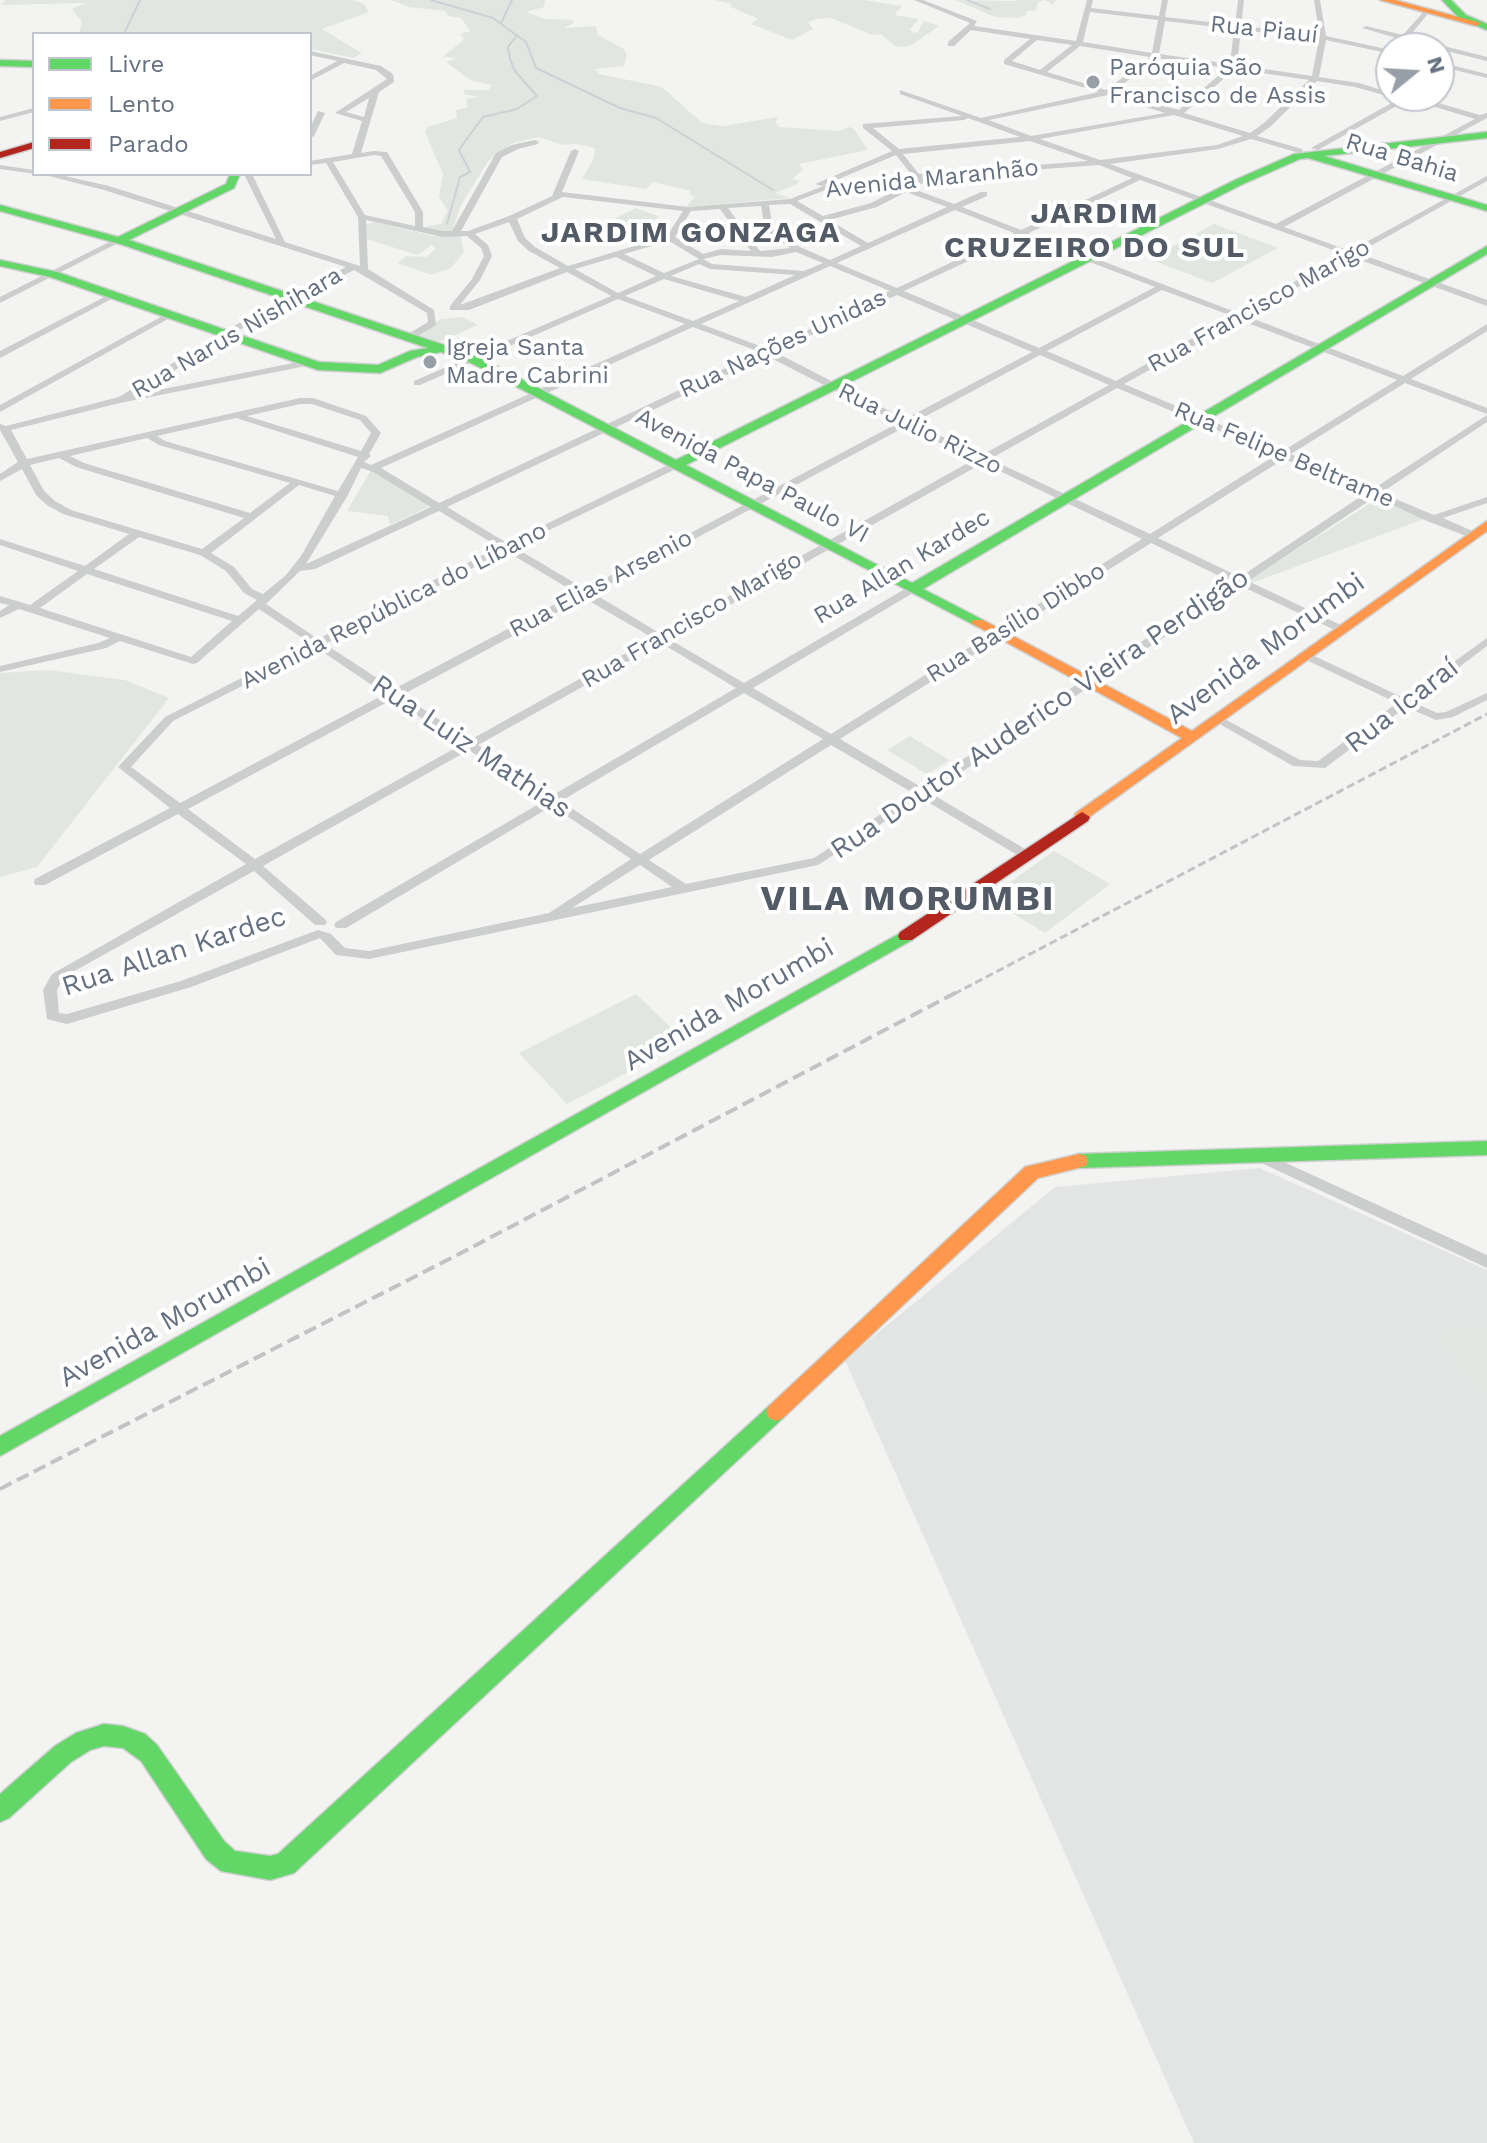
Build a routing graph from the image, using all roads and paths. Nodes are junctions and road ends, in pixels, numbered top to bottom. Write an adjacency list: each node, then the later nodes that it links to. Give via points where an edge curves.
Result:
1 (917, 0): 11 (street, via 972,20)
2 (1090, 0): 7 (street)
3 (1165, 0): 10 (street)
4 (1241, 0): 12 (street)
5 (1317, 0): 17 (street)
6 (1384, 0): 8 (main road)
7 (1088, 10): 10 (street, Rua Piauí); 18 (street)
8 (1427, 11): 9 (main road); 15 (street)
9 (1468, 17)
10 (1163, 18): 12 (street, Rua Piauí); 23 (street)
11 (972, 28): 16 (street); 19 (street)
12 (1240, 28): 17 (street, Rua Piauí); 28 (street)
13 (1366, 28): 14 (street)
14 (1382, 32)
15 (1410, 32)
16 (1036, 37): 18 (street); 30 (street, Rua Bahia, via 1008,63)
17 (1323, 37): 20 (street, Rua Piauí); 33 (street)
18 (1079, 43): 23 (street); 30 (street)
19 (951, 44)
20 (1375, 48)
21 (1455, 51): 24 (street)
22 (312, 53): 25 (street)
23 (1155, 56): 28 (street); 37 (street)
24 (1487, 59)
25 (344, 60): 32 (street); 35 (street, via 390,76)
26 (0, 63): 27 (main road)
27 (32, 64)
28 (1233, 67): 33 (street); 42 (street)
29 (1455, 68): 31 (street)
30 (1041, 73): 37 (street, Rua Bahia)
31 (1487, 76)
32 (312, 78)
33 (1315, 79): 34 (street); 48 (street, Avenida Maranhão, via 1283,114)
34 (1375, 91)
35 (375, 92): 45 (street); 45 (street, via 339,113)
36 (903, 92): 44 (street)
37 (1107, 93): 42 (street, Rua Bahia); 44 (street)
38 (32, 111): 43 (street)
39 (1378, 112): 55 (street)
40 (1448, 112): 46 (street)
41 (321, 113): 47 (street)
42 (1177, 113): 48 (street, Rua Bahia); 50 (street)
43 (0, 119)
44 (976, 119): 50 (street); 54 (street, via 866,126)
45 (368, 120): 57 (street)
46 (1485, 125): 49 (main road)
47 (312, 132)
48 (1251, 136): 55 (street, Rua Bahia); 60 (street, Avenida Maranhão, via 1190,153)
49 (1445, 137): 55 (main road); 63 (street)
50 (1032, 138): 54 (street); 60 (street)
51 (535, 142): 93 (street, via 504,151)
52 (32, 146): 56 (main road)
53 (575, 151): 73 (street)
54 (897, 152): 66 (street); 71 (street, via 824,179)
55 (1315, 153): 63 (main road, Rua Bahia); 76 (main road)
56 (0, 155)
57 (356, 155): 58 (street); 90 (street, via 384,154 419,212)
58 (328, 160): 59 (street); 86 (street)
59 (312, 163)
60 (1099, 163): 66 (street, Avenida Maranhão); 67 (street)
61 (0, 167): 62 (street)
62 (32, 172)
63 (1378, 173): 74 (main road, Rua Bahia); 89 (street)
64 (52, 176): 85 (street)
65 (242, 176): 85 (main road); 96 (street)
66 (917, 177): 69 (street, Avenida Maranhão); 75 (street)
67 (1138, 178): 76 (street); 91 (street, Rua Nações Unidas)
68 (1487, 178): 74 (street, Rua Francisco Marigo)
69 (881, 179): 70 (street); 71 (street, Avenida Maranhão)
70 (905, 189): 75 (street); 88 (street, via 874,205)
71 (812, 192): 77 (street, Avenida Maranhão)
72 (984, 194): 80 (street)
73 (556, 195): 84 (street, Avenida Maranhão); 87 (street)
74 (1456, 196): 78 (main road, Rua Bahia); 83 (main road, Rua Bahia); 102 (street, Rua Francisco Marigo)
75 (936, 198): 80 (street)
76 (1203, 200): 89 (street); 103 (main road)
77 (791, 201): 79 (street, Avenida Maranhão); 88 (street)
78 (1487, 202)
79 (765, 203): 81 (street, Avenida Maranhão); 98 (street, via 769,230)
80 (957, 206): 91 (street); 97 (street)
81 (723, 207): 84 (street, Avenida Maranhão); 100 (street)
82 (0, 208): 95 (main road, Avenida Papa Paulo VI)
83 (1487, 208)
84 (688, 209): 94 (street)
85 (179, 210): 95 (main road); 96 (street)
86 (362, 217): 90 (street); 107 (street)
87 (512, 218): 92 (street); 108 (street, Rua Julio Rizzo, via 525,244)
88 (823, 219): 97 (street)
89 (1277, 227): 102 (street)
90 (419, 230): 93 (street)
91 (1024, 232): 103 (street); 114 (street, Rua Nações Unidas)
92 (469, 233): 93 (street); 108 (street, via 488,256 453,308 466,308)
93 (455, 234)
94 (670, 238): 101 (street); 104 (street)
95 (118, 241): 110 (street); 117 (main road, Avenida Papa Paulo VI)
96 (281, 241): 107 (street)
97 (867, 246): 106 (street)
98 (797, 249): 100 (street); 106 (street, Rua Felipe Beltrame)
99 (1487, 249): 112 (main road, Rua Allan Kardec)
100 (757, 253): 104 (street, via 721,252)
101 (616, 254): 108 (street); 111 (street)
102 (1351, 254): 112 (street); 122 (street, Rua Francisco Marigo)
103 (1090, 257): 113 (street); 123 (main road)
104 (700, 259): 109 (street, via 710,266); 111 (street)
105 (0, 263): 110 (main road)
106 (829, 263): 109 (street); 114 (street, Rua Felipe Beltrame)
107 (359, 268): 117 (street, Rua Narus Nishihara); 127 (street, via 431,312 433,323)
108 (569, 270): 116 (street, Rua Julio Rizzo)
109 (803, 273): 118 (street)
110 (53, 274): 115 (main road); 119 (street)
111 (662, 276): 116 (street); 118 (street)
112 (1430, 283): 120 (street); 128 (main road, Rua Allan Kardec)
113 (1163, 286): 122 (street); 130 (street, Rua Elias Arsenio)
114 (898, 291): 123 (street, Rua Felipe Beltrame); 129 (street, Rua Nações Unidas)
115 (115, 295): 121 (main road); 132 (street)
116 (617, 296): 124 (street, Rua Julio Rizzo); 133 (street)
117 (291, 298): 126 (street, Rua Narus Nishihara); 127 (main road, Avenida Papa Paulo VI)
118 (743, 299): 124 (street)
119 (0, 300)
120 (1487, 303)
121 (171, 315): 126 (main road); 142 (street)
122 (1241, 316): 128 (street); 138 (street, Rua Francisco Marigo)
123 (966, 319): 130 (street, Rua Felipe Beltrame); 139 (main road)
124 (691, 323): 129 (street, Rua Julio Rizzo); 140 (street)
125 (1487, 327): 136 (street, Rua Basílio Dibbo)
126 (225, 334): 131 (main road); 141 (street, Rua Narus Nishihara)
127 (411, 346): 133 (main road, Avenida Papa Paulo VI, via 445,349); 134 (main road, via 391,366 370,370)
128 (1321, 348): 136 (street); 145 (main road, Rua Allan Kardec)
129 (765, 351): 139 (street, Rua Julio Rizzo); 148 (street, Rua Nações Unidas)
130 (1040, 351): 138 (street, Rua Felipe Beltrame); 147 (street, Rua Elias Arsenio)
131 (281, 354): 134 (main road); 135 (street, via 280,365)
132 (0, 355)
133 (473, 359): 137 (street); 140 (main road, Avenida Papa Paulo VI)
134 (308, 363): 135 (street)
135 (264, 372): 141 (street)
136 (1405, 380): 143 (street); 152 (street, Rua Basílio Dibbo)
137 (417, 383)
138 (1117, 384): 145 (street, Rua Felipe Beltrame); 153 (street, Rua Francisco Marigo)
139 (831, 387): 147 (street, Rua Julio Rizzo); 156 (main road)
140 (539, 392): 148 (main road, Avenida Papa Paulo VI); 155 (street)
141 (120, 400): 149 (street)
142 (0, 409)
143 (1487, 411)
144 (235, 415): 150 (street); 155 (street); 155 (street, via 313,401 369,421 376,436)
145 (1199, 418): 152 (street, Rua Felipe Beltrame); 161 (main road, Rua Allan Kardec)
146 (1487, 418): 159 (street, Rua Doutor Auderico Vieira Perdigão)
147 (905, 423): 153 (street, Rua Julio Rizzo); 163 (street, Rua Elias Arsenio)
148 (606, 426): 156 (main road, Avenida Papa Paulo VI); 164 (street, Rua Nações Unidas)
149 (3, 428): 154 (street, Rua Luiz Mathias)
150 (149, 435): 151 (street); 158 (street)
151 (61, 455): 154 (street); 165 (street)
152 (1284, 455): 159 (street, Rua Felipe Beltrame); 169 (street, Rua Basílio Dibbo)
153 (985, 461): 161 (street, Rua Julio Rizzo); 171 (street, Rua Francisco Marigo)
154 (24, 463): 157 (street); 168 (street, Rua Luiz Mathias, via 51,503)
155 (366, 463): 160 (street); 164 (street)
156 (678, 464): 163 (main road, Avenida Papa Paulo VI); 172 (street, Avenida República do Líbano)
157 (0, 478)
158 (297, 482): 160 (street); 165 (street)
159 (1373, 494): 166 (street, Rua Felipe Beltrame); 176 (street, Rua Doutor Auderico Vieira Perdigão)
160 (343, 495): 174 (street)
161 (1065, 498): 169 (street, Rua Julio Rizzo); 177 (main road, Rua Allan Kardec)
162 (1487, 500): 166 (street)
163 (754, 503): 171 (main road, Avenida Papa Paulo VI); 178 (street, Rua Elias Arsenio)
164 (438, 506): 172 (street); 174 (street, Rua Nações Unidas, via 311,567)
165 (252, 517): 173 (street)
166 (1431, 519): 167 (street, Rua Felipe Beltrame)
167 (1480, 530): 185 (main road, Avenida Morumbi)
168 (137, 533): 173 (street, Rua Luiz Mathias); 175 (street)
169 (1151, 538): 176 (street, Rua Julio Rizzo); 186 (street, Rua Basílio Dibbo)
170 (0, 542): 175 (street)
171 (828, 543): 177 (main road, Avenida Papa Paulo VI); 188 (street, Rua Francisco Marigo)
172 (504, 548): 178 (street); 190 (street, Avenida República do Líbano)
173 (204, 553): 180 (street, Rua Luiz Mathias, via 230,569)
174 (297, 568): 180 (street)
175 (85, 570): 182 (street); 184 (street)
176 (1239, 580): 185 (street, Rua Julio Rizzo); 193 (street, Rua Doutor Auderico Vieira Perdigão)
177 (914, 588): 186 (main road, Avenida Papa Paulo VI); 194 (street, Rua Allan Kardec)
178 (582, 593): 188 (street); 195 (street, Rua Elias Arsenio)
179 (0, 599): 181 (street)
180 (262, 601): 184 (street); 190 (street, Rua Luiz Mathias)
181 (18, 605): 182 (street); 183 (street)
182 (32, 609): 187 (street)
183 (0, 615)
184 (240, 620): 187 (street, via 193,661)
185 (1341, 629): 191 (main road, Avenida Morumbi)
186 (998, 634): 193 (main road, Avenida Papa Paulo VI); 200 (street, Rua Basílio Dibbo)
187 (120, 637): 192 (street, via 102,646)
188 (660, 640): 194 (street); 201 (street, Rua Francisco Marigo)
189 (1487, 641): 197 (street, Rua Icaraí)
190 (320, 645): 195 (street, Rua Luiz Mathias); 202 (street, Avenida República do Líbano, via 169,719)
191 (1304, 655): 197 (street); 198 (main road, Avenida Morumbi)
192 (0, 669)
193 (1087, 681): 199 (main road, Avenida Papa Paulo VI); 203 (street, Rua Doutor Auderico Vieira Perdigão)
194 (747, 688): 200 (street); 204 (street, Rua Allan Kardec)
195 (395, 693): 201 (street, Rua Luiz Mathias); 205 (street, Rua Elias Arsenio)
196 (1487, 696): 197 (street, via 1443,717)
197 (1405, 703): 198 (street, Rua Icaraí, via 1329,762 1314,767)
198 (1217, 719): 199 (main road, Avenida Morumbi)
199 (1192, 737): 206 (main road, Avenida Morumbi)
200 (831, 740): 203 (street); 207 (street, Rua Basílio Dibbo)
201 (473, 745): 204 (street, Rua Luiz Mathias); 208 (street, Rua Francisco Marigo)
202 (124, 767): 205 (street, Rua Doutor Auderico Vieira Perdigão)
203 (922, 792): 206 (street); 210 (street, Rua Doutor Auderico Vieira Perdigão, via 818,861)
204 (552, 802): 207 (street, Rua Luiz Mathias); 212 (street, Rua Allan Kardec, via 341,925 340,932)
205 (178, 808): 208 (street, Rua Doutor Auderico Vieira Perdigão); 209 (street, Rua Elias Arsenio)
206 (1028, 856): 217 (main road, Avenida Morumbi, via 906,937)
207 (638, 860): 210 (street, Rua Luiz Mathias); 211 (street, Rua Basílio Dibbo)
208 (255, 865): 212 (street, Rua Doutor Auderico Vieira Perdigão); 213 (street, Rua Francisco Marigo)
209 (40, 882)
210 (684, 889): 211 (street, Rua Doutor Auderico Vieira Perdigão)
211 (545, 920): 212 (street, Rua Doutor Auderico Vieira Perdigão, via 361,956 341,952)
212 (321, 931): 213 (street, Rua Allan Kardec, via 204,978 61,1020 52,1016 50,990)
213 (66, 970)
214 (1487, 1148): 215 (main road)
215 (1262, 1157): 216 (street); 218 (main road, via 1075,1161 1032,1172 285,1864 270,1868 230,1862 215,1850 149,1753 123,1737 84,1741)
216 (1487, 1262)
217 (0, 1447)
218 (0, 1810)

